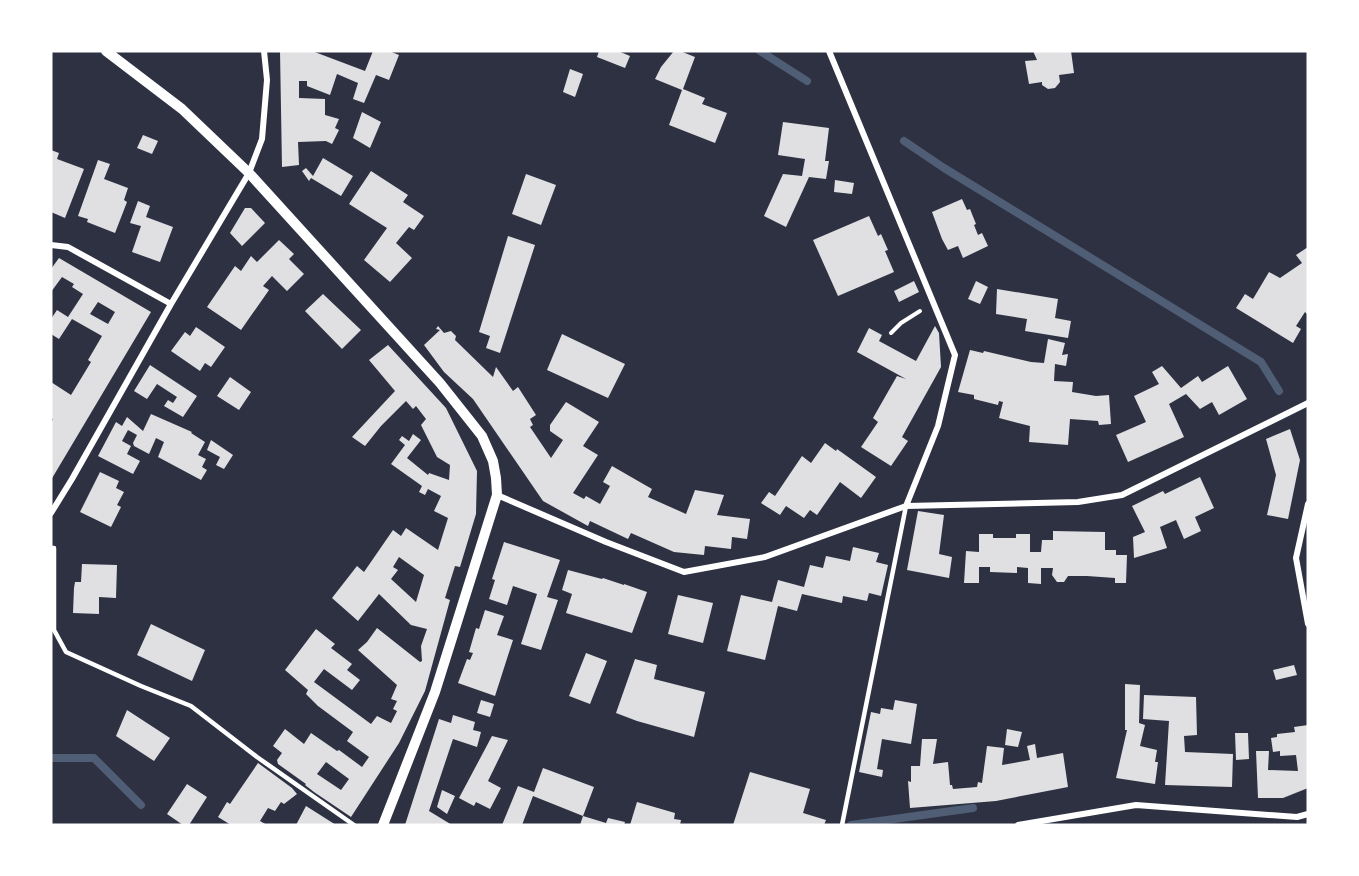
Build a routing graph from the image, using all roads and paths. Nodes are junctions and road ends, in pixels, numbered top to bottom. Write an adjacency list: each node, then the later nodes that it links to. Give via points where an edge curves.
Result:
1 (106, 51): 4 (street, via 182,109)
2 (264, 51): 4 (street, via 267,80 262,139)
3 (829, 51): 7 (street)
4 (249, 172): 6 (street); 10 (street, via 440,383 482,436 493,461)
5 (51, 245): 6 (street, via 68,247)
6 (171, 304): 13 (street)
7 (934, 305): 8 (path, via 916,312); 12 (street, via 955,355 938,426)
8 (891, 333)
9 (1308, 403): 12 (street, via 1122,495 1078,502)
10 (497, 495): 12 (street, via 684,572 765,557); 18 (street, via 435,692)
11 (1308, 504): 15 (street, via 1296,558)
12 (906, 506): 19 (lane)
13 (51, 513)
14 (51, 548): 17 (lane, via 54,630 66,652 191,706)
15 (1308, 624)
16 (1308, 814): 20 (street, via 1297,817 1136,805)
17 (354, 825)
18 (383, 825)
19 (842, 825)
20 (1018, 825)

